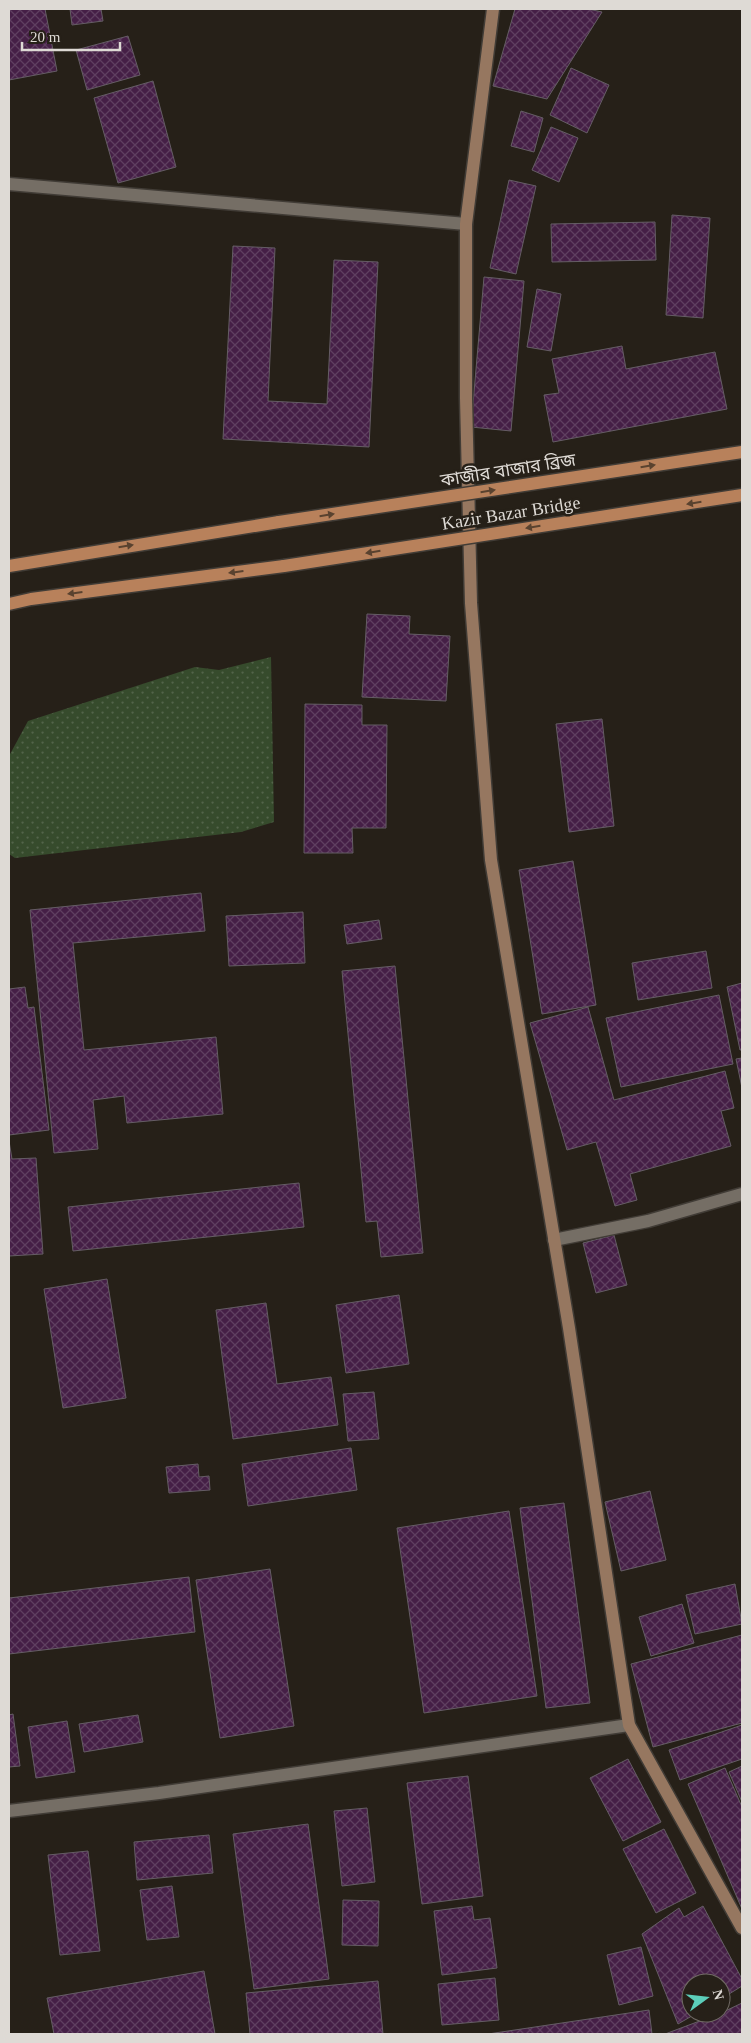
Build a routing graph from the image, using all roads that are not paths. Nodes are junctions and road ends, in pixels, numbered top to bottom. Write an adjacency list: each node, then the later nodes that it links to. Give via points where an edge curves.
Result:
1 (493, 9): 3 (street)
2 (9, 184): 3 (street)
3 (466, 224): 9 (street, via 471,603 491,860)
4 (742, 452): 6 (main road, কাজীর বাজার ব্রিজ, one-way to 4, bridge)
5 (742, 495): 7 (main road, Kazir Bazar Bridge, one-way to 7, bridge, via 284,566)
6 (9, 566)
7 (9, 604)
8 (742, 1194): 9 (street, via 648,1222)
9 (554, 1240): 10 (street)
10 (629, 1725): 11 (street, via 159,1793); 12 (street)
11 (9, 1811)
12 (742, 1928)

